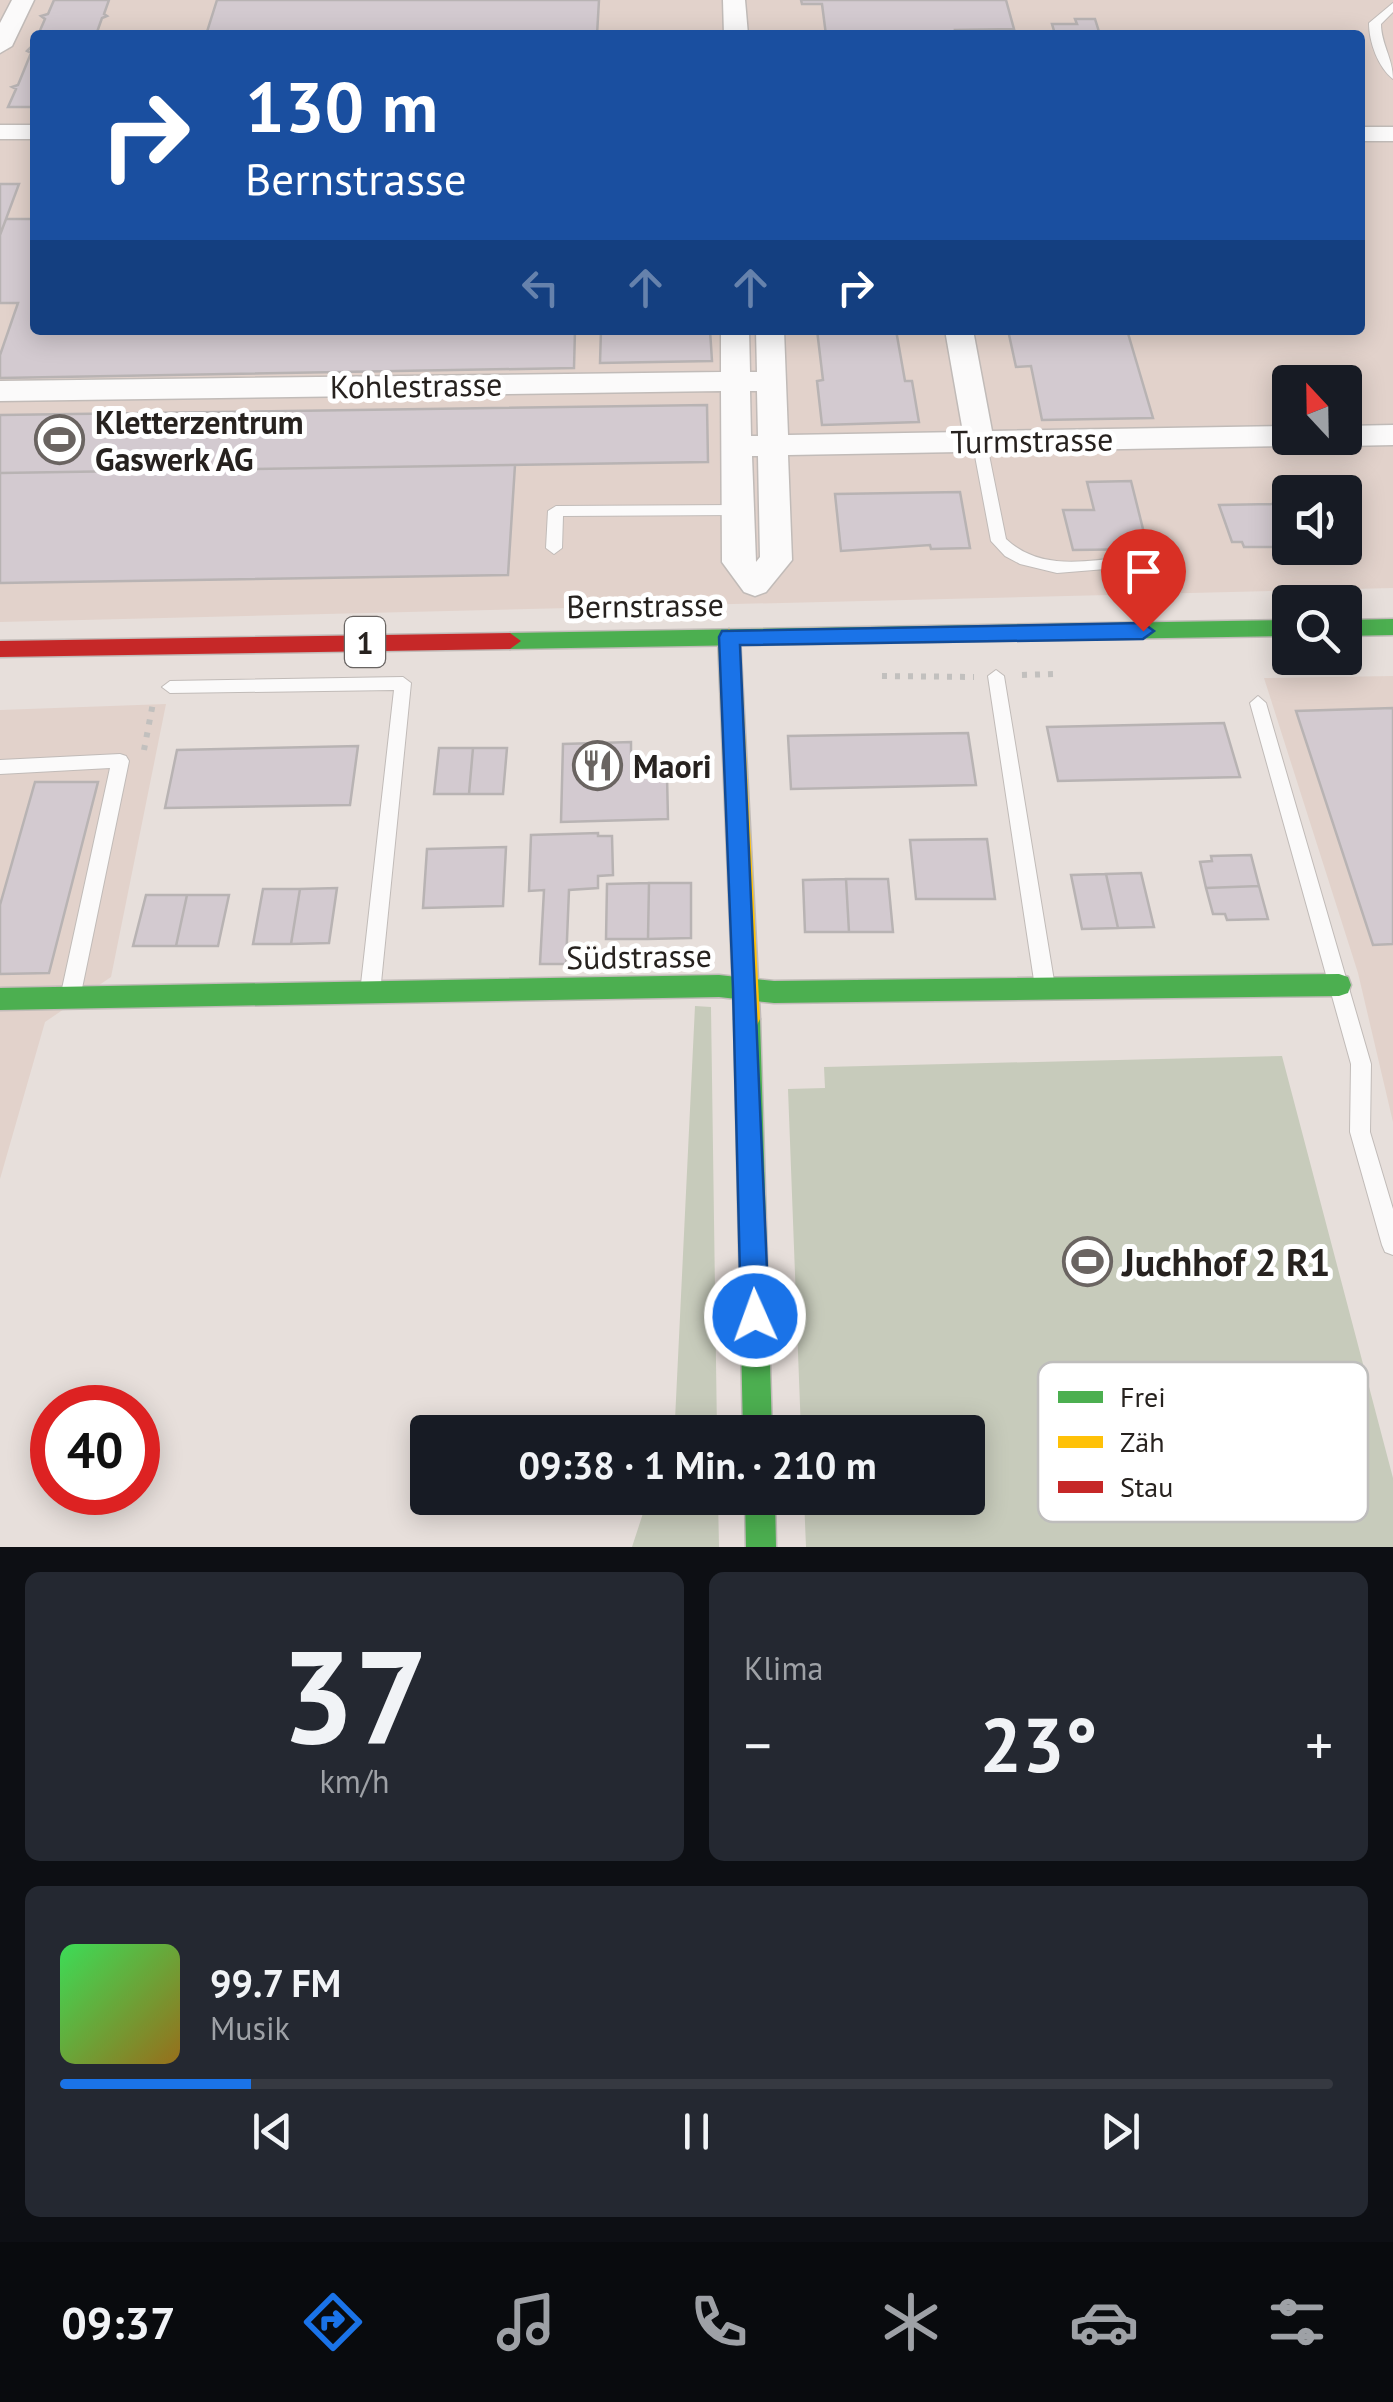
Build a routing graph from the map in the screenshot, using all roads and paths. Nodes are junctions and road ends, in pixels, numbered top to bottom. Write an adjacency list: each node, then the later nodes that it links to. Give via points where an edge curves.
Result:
1 (22, 0): 5 (street)
2 (734, 0): 4 (street)
3 (1393, 6): 6 (lane, via 1375,23 1375,39)
4 (736, 30)
5 (0, 46)
6 (1393, 75)
7 (0, 132): 8 (street)
8 (30, 132)
9 (1365, 134): 10 (street)
10 (1393, 134)
11 (736, 335): 14 (street)
12 (770, 335): 15 (street)
13 (960, 335): 20 (street)
14 (736, 381): 15 (street, Kohlestrasse); 16 (street, Kohlestrasse); 22 (street)
15 (772, 381): 21 (street)
16 (0, 391)
17 (1393, 435): 19 (street)
18 (1272, 436): 20 (street, Turmstrasse)
19 (1362, 436)
20 (980, 440): 21 (street, Turmstrasse); 25 (lane, via 1000,541 1009,553 1036,564 1082,568)
21 (775, 445): 22 (street, Turmstrasse); 23 (street, via 776,560 756,584 738,562)
22 (737, 446): 23 (street)
23 (737, 510): 24 (lane, via 556,511)
24 (554, 548)
25 (1124, 563)
26 (1393, 627): 28 (street)
27 (1272, 628): 29 (street, Bernstrasse / 1)
28 (1362, 628)
29 (729, 637): 30 (street, Bernstrasse / 1); 38 (street)
30 (0, 649)
31 (996, 676): 37 (lane)
32 (163, 687): 34 (path, via 143,753); 39 (lane, via 403,683)
33 (1258, 703): 36 (lane)
34 (120, 761): 35 (lane); 40 (lane)
35 (0, 767)
36 (1339, 985): 37 (street, Südstrasse); 42 (lane, via 1361,1064 1360,1132)
37 (1045, 987): 38 (street, Südstrasse)
38 (746, 989): 39 (street, Südstrasse); 43 (street)
39 (370, 993): 40 (street, Südstrasse)
40 (70, 998): 41 (street, Südstrasse)
41 (0, 1000)
42 (1393, 1245)
43 (758, 1415)
44 (760, 1515): 45 (street)
45 (761, 1547)

